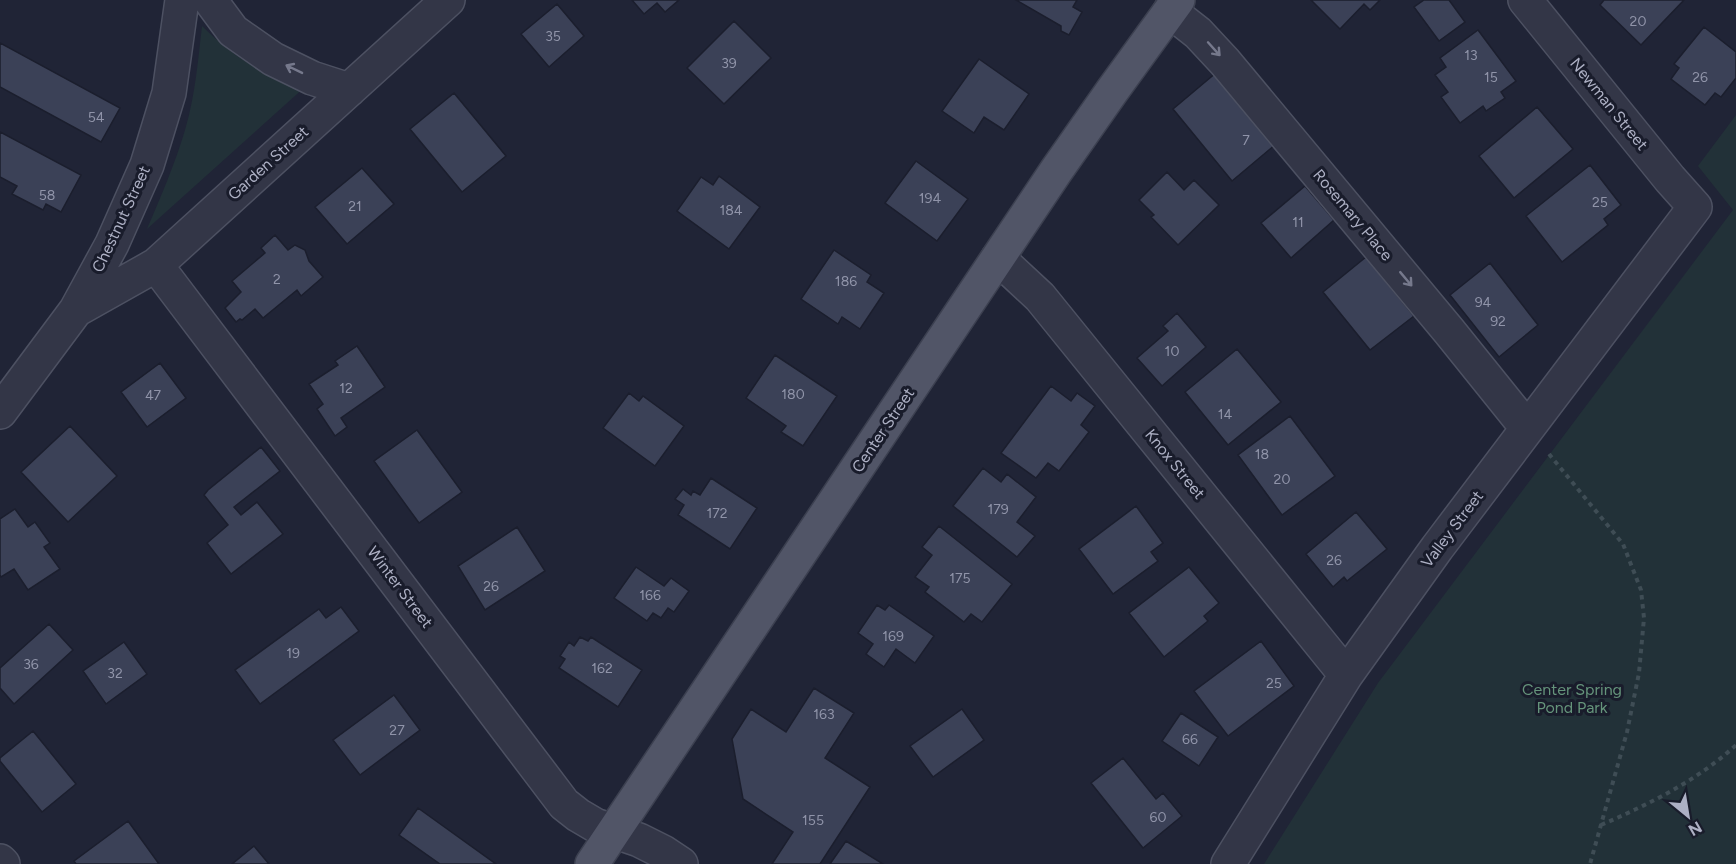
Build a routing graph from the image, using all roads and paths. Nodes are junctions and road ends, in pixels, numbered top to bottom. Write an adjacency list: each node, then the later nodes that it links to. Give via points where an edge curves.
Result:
1 (182, 0): 10 (street, Chestnut Street, via 169,93 147,165 112,244)
2 (210, 0): 6 (street, one-way to 2, via 273,59 233,31)
3 (448, 0): 6 (street, Garden Street)
4 (1525, 0): 7 (street, Newman Street)
5 (1174, 6): 8 (main road, Center Street); 12 (street, Rosemary Place, one-way to 12, via 1215,50)
6 (349, 90): 9 (street, Garden Street)
7 (1695, 207): 12 (street, Valley Street)
8 (998, 258): 13 (street, Knox Street, via 1040,297); 16 (main road, Center Street)
9 (156, 265): 10 (street, Garden Street); 16 (street, Winter Street, via 564,804 586,820)
10 (76, 310): 11 (street, Chestnut Street)
11 (0, 412)
12 (1527, 428): 13 (street, Valley Street); 15 (path, via 1623,543 1641,590 1644,618 1639,673)
13 (1346, 675): 19 (street, Valley Street)
14 (1736, 745): 15 (path, via 1716,763 1651,803)
15 (1601, 825): 20 (path)
16 (614, 832): 17 (main road, Center Street); 18 (street, Winter Street, via 639,840)
17 (592, 864)
18 (681, 864)
19 (1228, 864)
20 (1590, 864)

